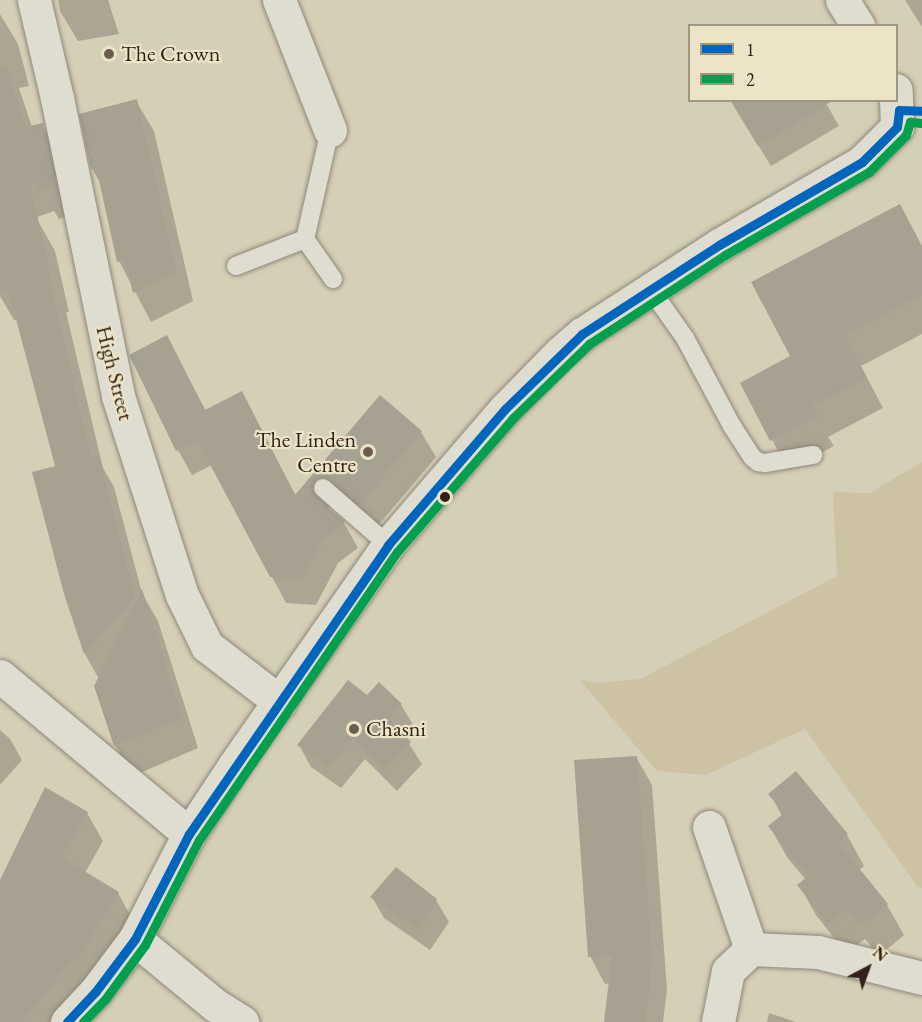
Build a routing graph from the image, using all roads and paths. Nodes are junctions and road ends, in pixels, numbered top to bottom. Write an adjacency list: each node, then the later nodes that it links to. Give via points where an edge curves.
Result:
1 (34, 0): 15 (street, High Street, via 118,396 182,595 207,646)
2 (279, 0): 6 (street)
3 (842, 0): 4 (street)
4 (857, 24)
5 (906, 104): 10 (street, via 897,127 862,162 719,245)
6 (330, 130): 7 (lane)
7 (305, 239): 8 (lane); 9 (lane)
8 (236, 266)
9 (333, 279)
10 (651, 290): 11 (lane, via 685,339 752,457 765,463); 13 (street, via 560,352 498,417)
11 (813, 455)
12 (323, 488): 13 (lane)
13 (388, 545): 15 (street)
14 (0, 676): 17 (street)
15 (280, 702): 17 (street)
16 (709, 827): 19 (street)
17 (189, 834): 18 (street)
18 (135, 939): 21 (street); 22 (street, via 214,1005)
19 (751, 949): 20 (street, via 818,952); 23 (street, via 728,971)
20 (922, 978)
21 (67, 1022)
22 (242, 1022)
23 (718, 1022)

